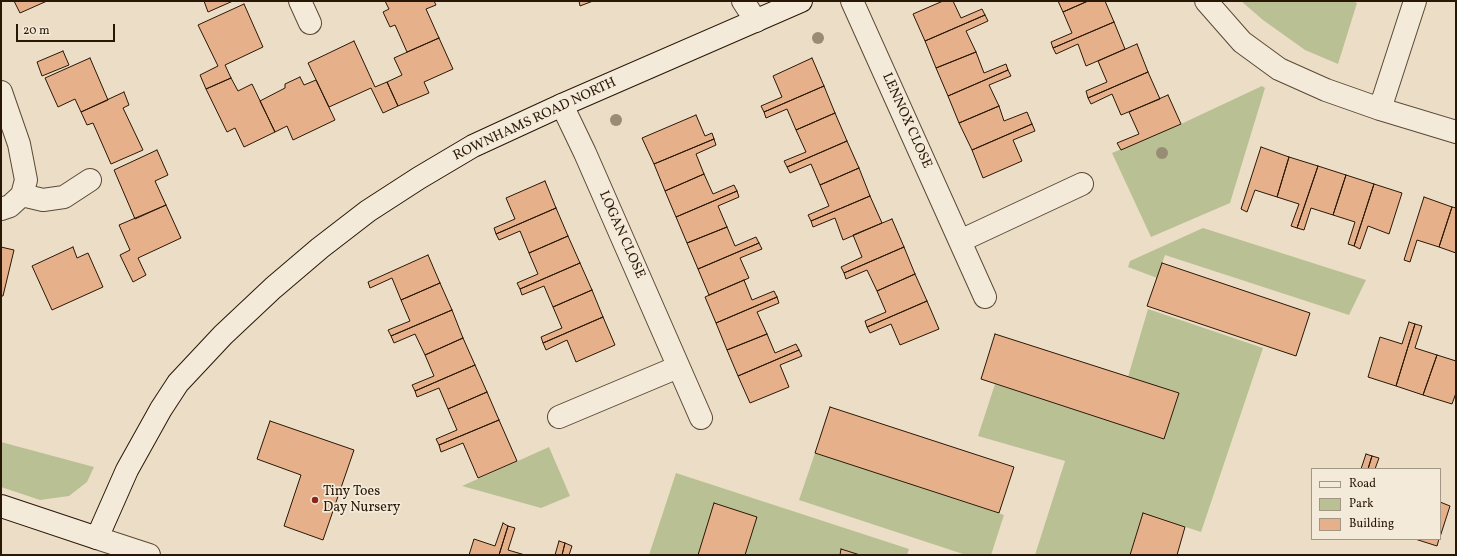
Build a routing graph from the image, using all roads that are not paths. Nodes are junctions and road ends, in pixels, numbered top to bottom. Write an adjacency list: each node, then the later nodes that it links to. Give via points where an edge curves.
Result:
1 (300, 1): 8 (street)
2 (743, 1): 7 (street)
3 (801, 1): 7 (street, ROWNHAMS ROAD NORTH)
4 (852, 1): 17 (street, LENNOX CLOSE)
5 (1206, 1): 11 (street, via 1242,42 1279,69 1326,90)
6 (1415, 1): 11 (street)
7 (756, 21): 10 (street, ROWNHAMS ROAD NORTH)
8 (310, 23)
9 (1, 92): 15 (street, via 19,144 26,180)
10 (562, 105): 19 (street, LOGAN CLOSE, via 585,152); 23 (street, ROWNHAMS ROAD NORTH, via 473,146 419,178 368,211 273,288 223,335 178,383 127,470)
11 (1380, 109): 12 (street)
12 (1456, 132)
13 (90, 180): 15 (street, via 64,197 43,200)
14 (1082, 184): 17 (street)
15 (22, 195): 16 (street, via 10,206)
16 (1, 209)
17 (960, 241): 18 (street, LENNOX CLOSE)
18 (985, 297)
19 (678, 367): 20 (street); 21 (street, LOGAN CLOSE)
20 (559, 417)
21 (701, 418)
22 (1, 506): 23 (street)
23 (97, 538): 24 (street)
24 (149, 555)

